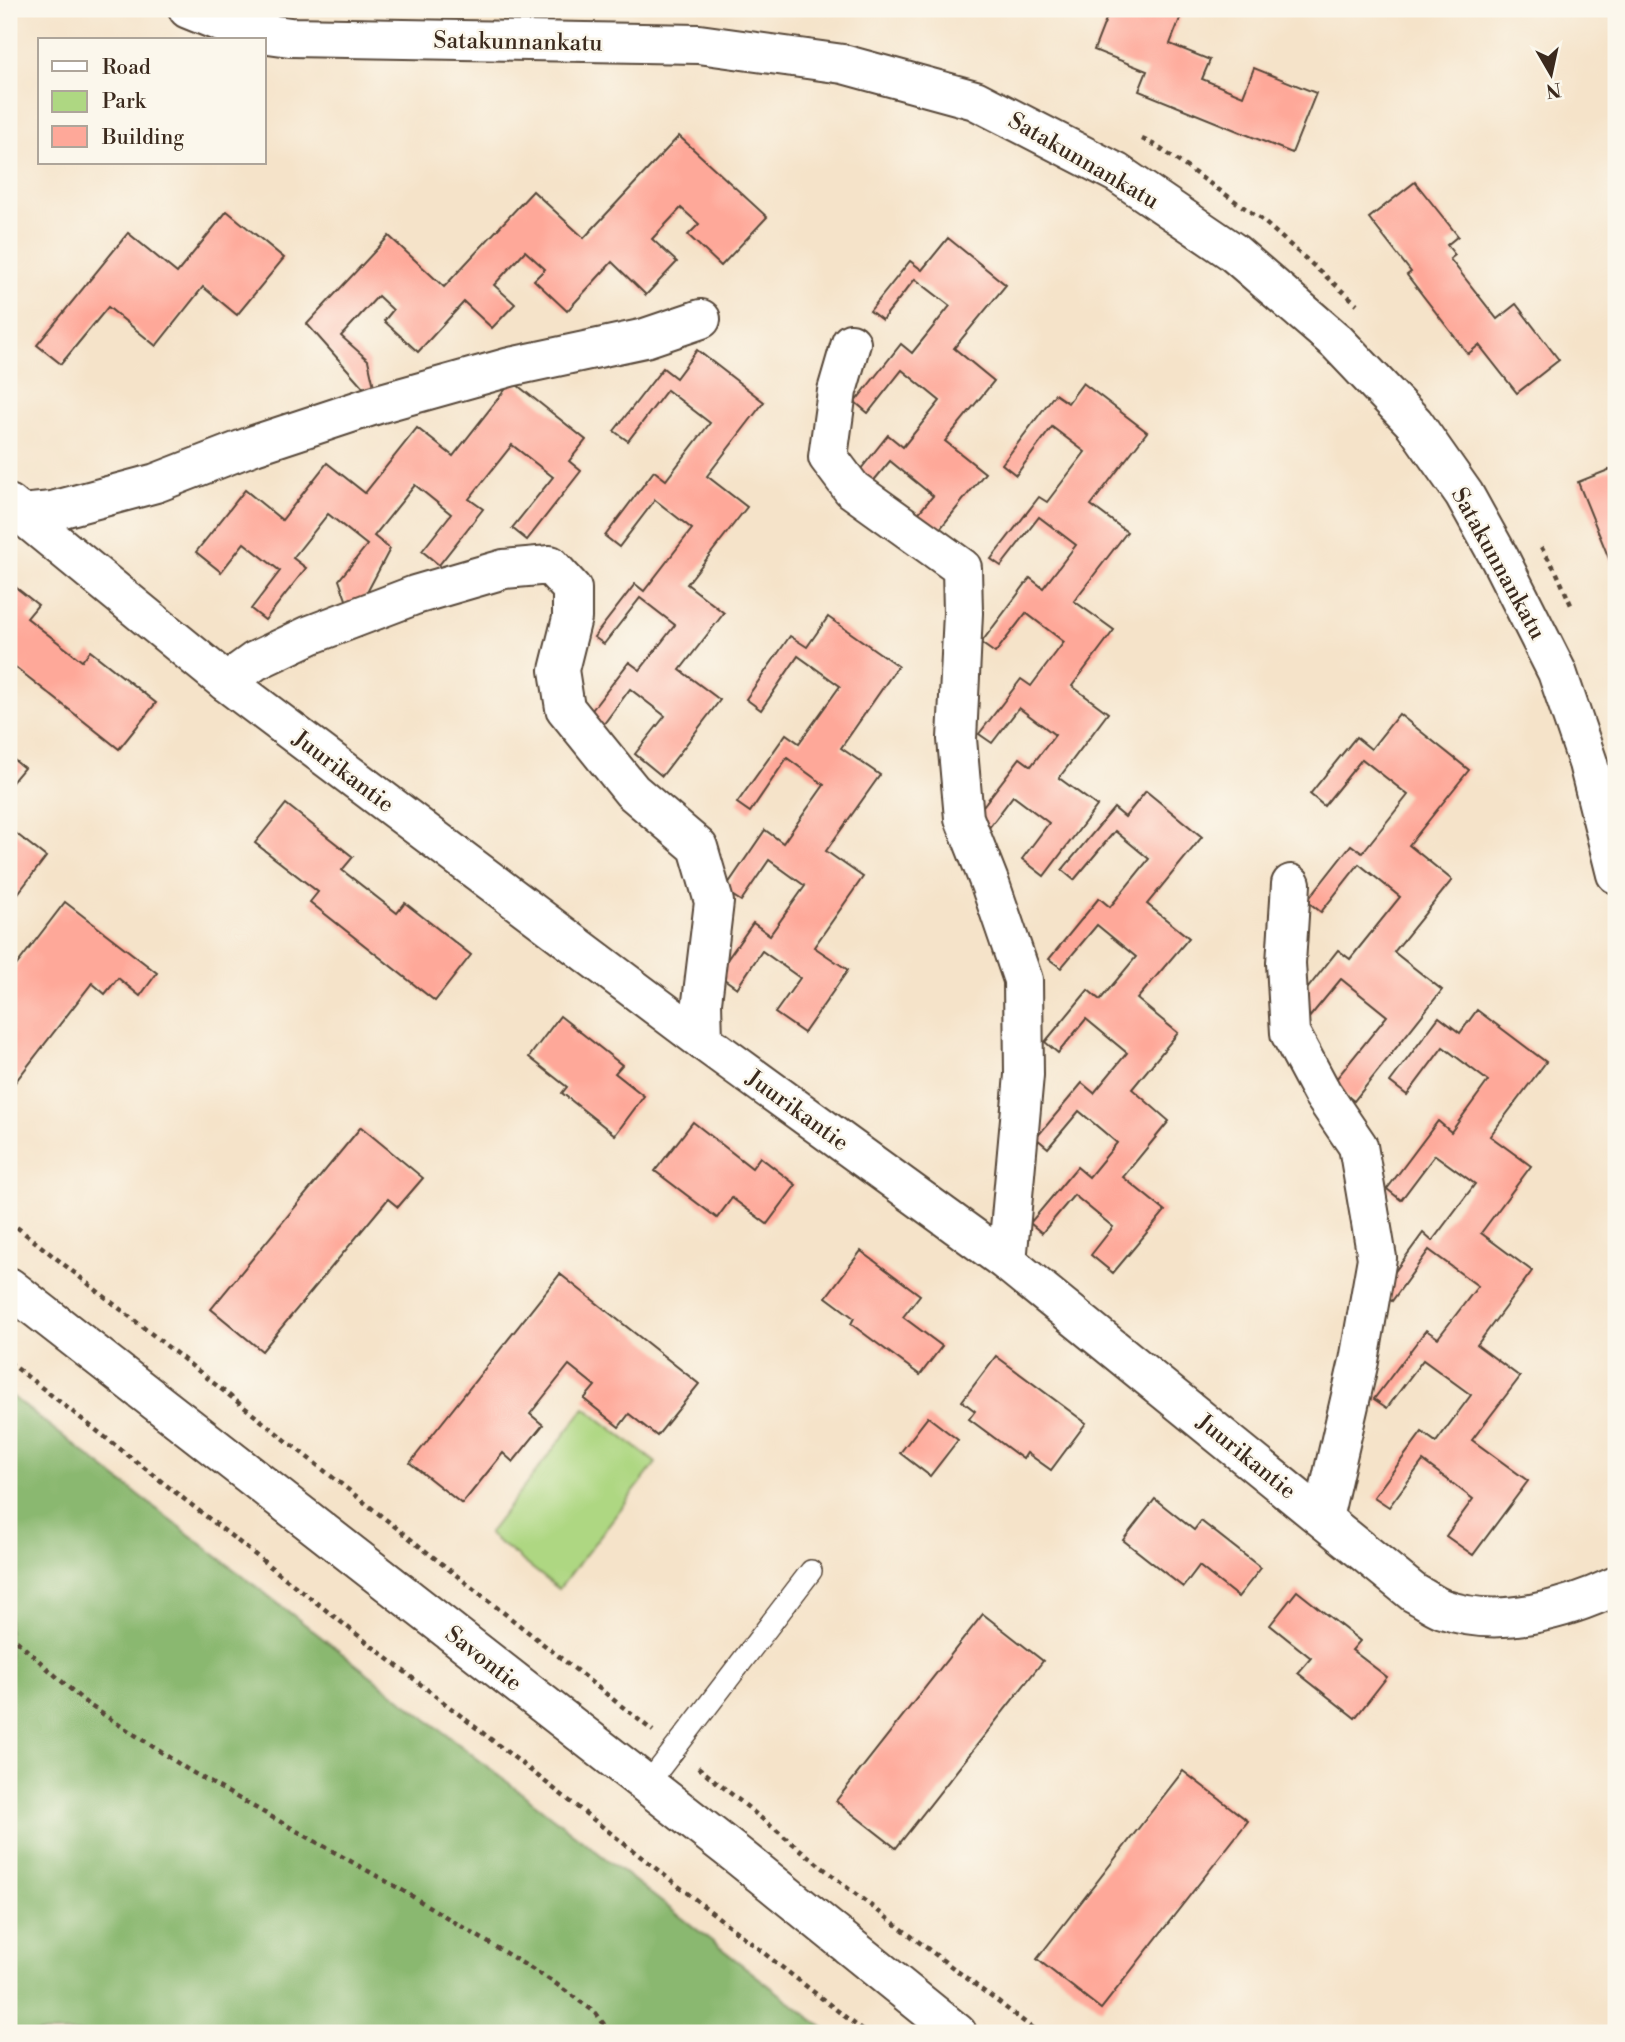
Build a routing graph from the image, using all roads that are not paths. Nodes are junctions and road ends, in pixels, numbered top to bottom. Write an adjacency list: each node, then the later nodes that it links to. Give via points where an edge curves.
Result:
1 (188, 9): 6 (street, Satakunnankatu, via 240,30 290,37 699,44 843,64 975,100 1116,173 1233,252 1337,342 1415,423 1464,494 1557,672 1588,764)
2 (701, 319): 4 (street, via 645,338 510,367 378,404 156,483 52,511)
3 (851, 343): 9 (street, via 837,391 828,457 852,489 962,568 957,739 964,818 1023,980 1024,1075)
4 (15, 509): 5 (street, Juurikantie)
5 (226, 682): 8 (street, Juurikantie); 8 (street, via 255,661 310,635 415,595 505,569 550,565 572,589 572,618 559,670 565,708 632,791 698,847 714,902 702,1002)
6 (1616, 874)
7 (1292, 884): 11 (street, via 1286,963 1290,1033 1322,1093 1358,1146 1377,1258)
8 (704, 1041): 9 (street, Juurikantie)
9 (1007, 1262): 11 (street, Juurikantie)
10 (9, 1287): 14 (street, Savontie)
11 (1323, 1518): 13 (street, Juurikantie, via 1415,1593 1443,1609 1479,1617 1526,1615 1587,1600)
12 (811, 1571): 14 (lane)
13 (1616, 1586)
14 (647, 1785): 15 (street, Savontie)
15 (957, 2033)

